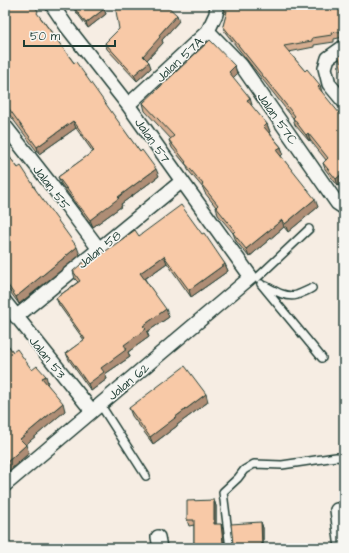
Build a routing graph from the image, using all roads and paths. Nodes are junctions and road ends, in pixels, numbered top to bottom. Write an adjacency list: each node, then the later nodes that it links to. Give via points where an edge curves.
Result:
1 (52, 5): 6 (street, Jalan 57)
2 (218, 5): 3 (street, Jalan 57A)
3 (208, 31): 6 (street, Jalan 57A); 9 (street, Jalan 57C, via 241,64 337,204)
4 (344, 47): 5 (street, via 328,58 325,68 329,84)
5 (344, 102)
6 (128, 105): 8 (street, Jalan 57)
7 (5, 126): 11 (street, Jalan 55)
8 (182, 181): 11 (street, Jalan 58); 12 (street, Jalan 57)
9 (344, 207)
10 (309, 229): 12 (lane)
11 (99, 249): 15 (street, Jalan 58)
12 (257, 280): 13 (lane, via 278,293 291,296); 16 (lane); 17 (street, Jalan 62)
13 (312, 288)
14 (5, 302): 15 (street, Jalan 53)
15 (16, 316): 17 (street, Jalan 53)
16 (322, 358)
17 (96, 408): 19 (lane); 20 (street, Jalan 62)
18 (344, 458): 22 (lane, via 282,465 254,464 244,470 223,492)
19 (146, 476)
20 (5, 485)
21 (337, 510): 23 (street)
22 (230, 548)
23 (342, 548)

